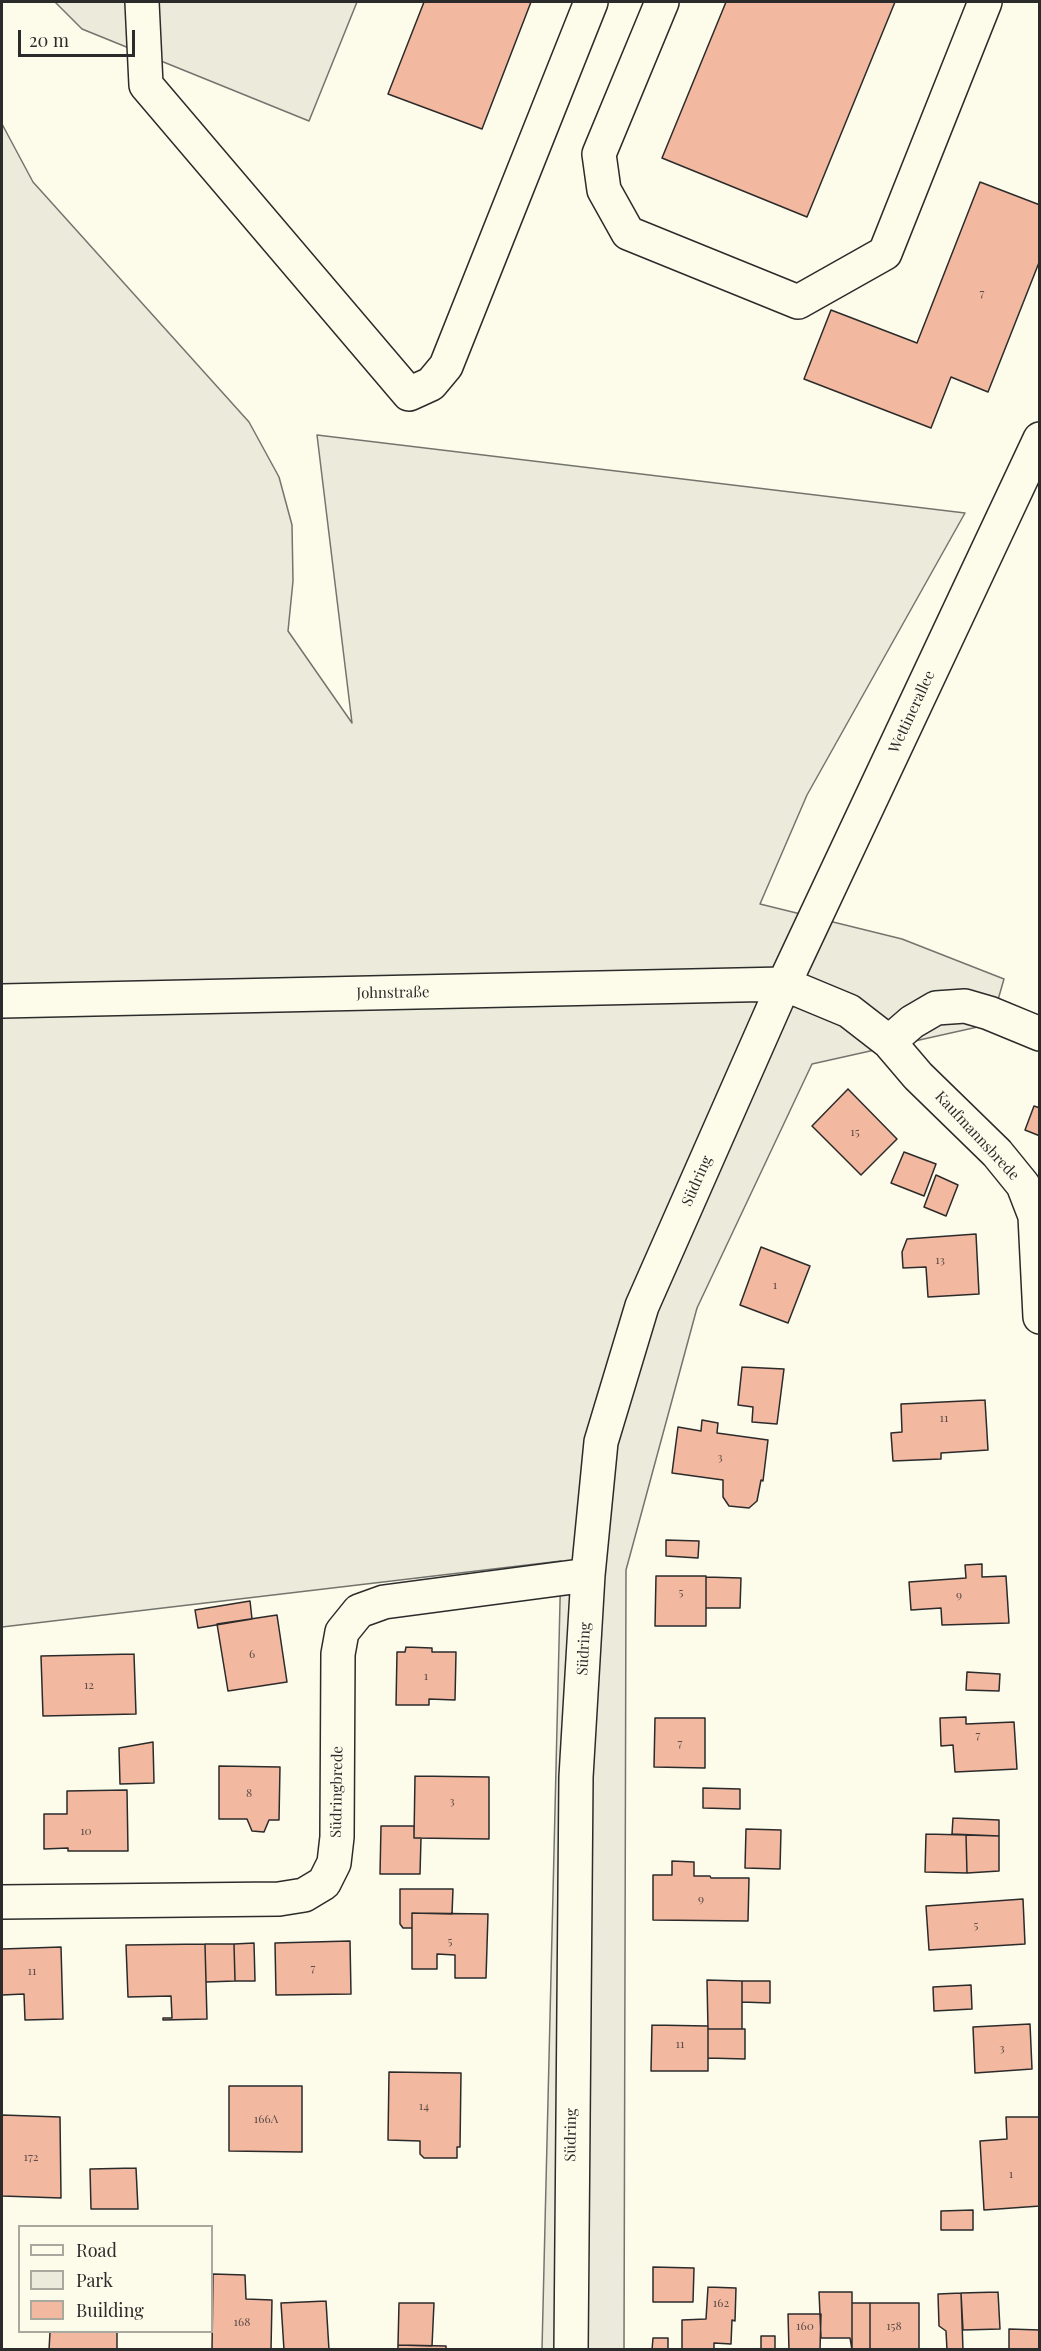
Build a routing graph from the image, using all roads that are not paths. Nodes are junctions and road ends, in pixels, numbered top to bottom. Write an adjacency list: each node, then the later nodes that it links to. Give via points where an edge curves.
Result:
1 (142, 2): 2 (street, via 146,84 409,394 431,384 446,366)
2 (591, 2)
3 (662, 2): 4 (street, via 598,154 604,190 627,233 798,302 885,253)
4 (985, 2)
5 (1040, 439): 6 (street, Wettinerallee)
6 (784, 984): 7 (street, Johnstraße); 9 (street, Kaufmannsbrede, via 849,1011); 11 (street, Südring, via 642,1306 601,1442)
7 (2, 1001)
8 (1040, 1034): 9 (street, via 965,1006 936,1008)
9 (889, 1042): 10 (street, Kaufmannsbrede, via 1023,1185 1035,1216)
10 (1040, 1317)
11 (588, 1575): 12 (street, Südringbrede, via 384,1602 359,1611 342,1632 338,1654 334,1863 324,1883 304,1895 279,1899); 13 (street, Südring, via 576,1777)
12 (2, 1902)
13 (571, 2349)

